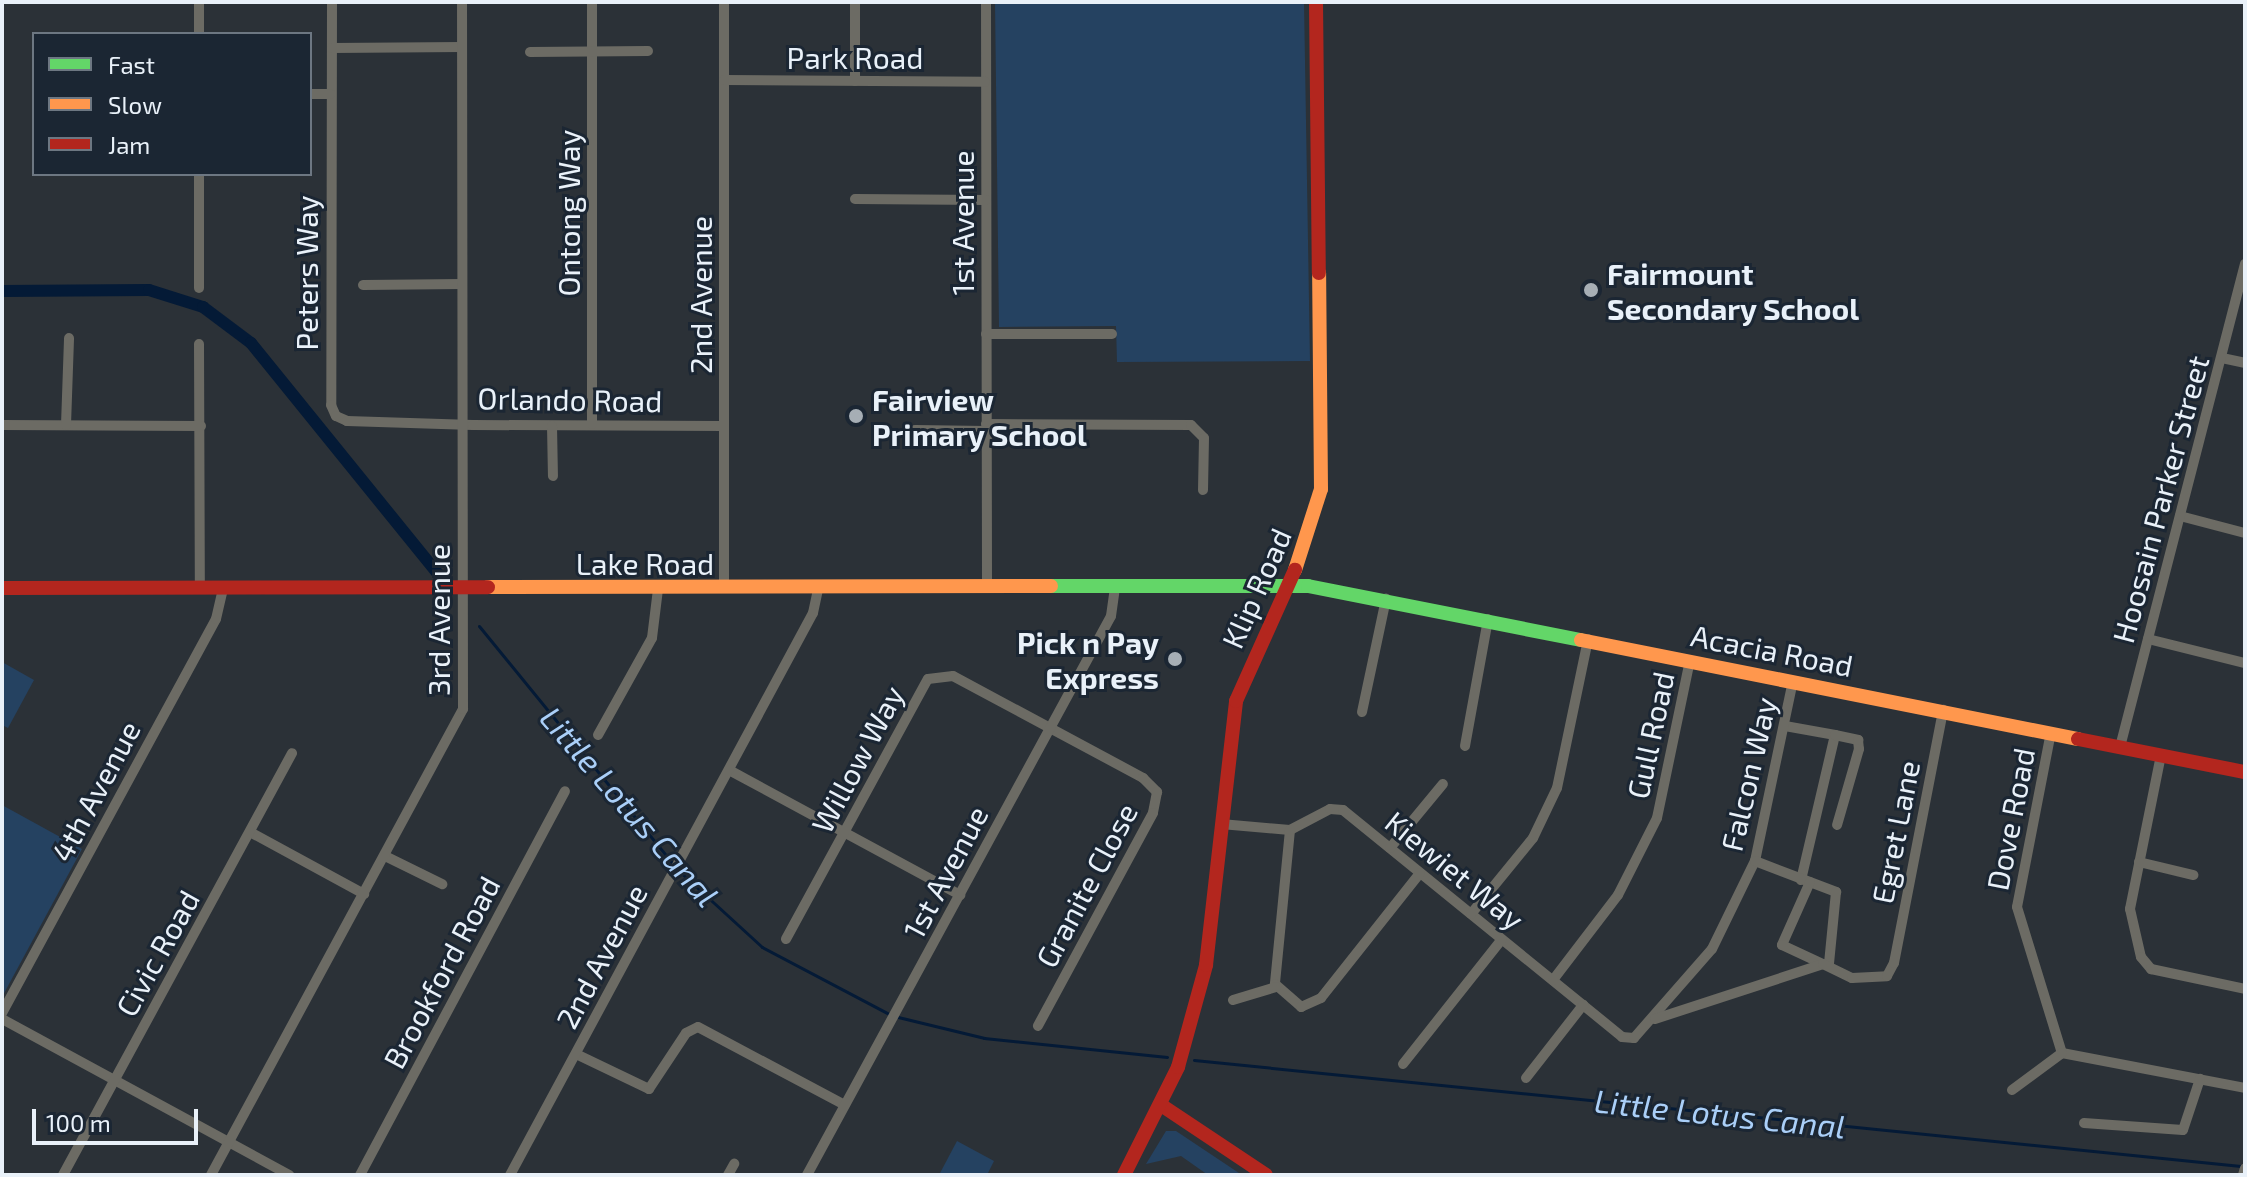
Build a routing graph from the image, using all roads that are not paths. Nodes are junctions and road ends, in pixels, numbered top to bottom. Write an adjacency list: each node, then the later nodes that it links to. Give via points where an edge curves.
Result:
1 (199, 2): 9 (street)
2 (332, 2): 11 (street, Peters Way)
3 (462, 2): 10 (street, 3rd Avenue)
4 (592, 2): 12 (street, Ontong Way)
5 (724, 2): 15 (street, 2nd Avenue)
6 (855, 2): 16 (street)
7 (986, 2): 17 (street, 1st Avenue)
8 (1316, 2): 46 (street, Klip Road, via 1323,470 1315,517)
9 (199, 32)
10 (462, 47): 11 (street); 24 (street, 3rd Avenue)
11 (332, 48): 19 (street, Peters Way)
12 (592, 51): 13 (street); 14 (street); 34 (street, Ontong Way)
13 (648, 51)
14 (530, 52)
15 (724, 80): 16 (street, Park Road); 39 (street, 2nd Avenue)
16 (855, 81): 17 (street, Park Road)
17 (985, 82): 22 (street, 1st Avenue)
18 (312, 94): 19 (street)
19 (330, 94): 33 (street, Peters Way, via 332,410 347,421)
20 (199, 176): 26 (street)
21 (855, 199): 22 (street)
22 (986, 200): 27 (street, 1st Avenue)
23 (2245, 264): 31 (street, Hoosain Parker Street)
24 (462, 284): 25 (street); 33 (street, 3rd Avenue)
25 (363, 285)
26 (199, 288)
27 (986, 334): 28 (street); 40 (street, 1st Avenue)
28 (1112, 334)
29 (69, 338): 36 (street)
30 (199, 344): 37 (street)
31 (2222, 358): 32 (street); 44 (street, Hoosain Parker Street)
32 (2245, 363)
33 (462, 420): 38 (street, Orlando Road); 52 (street, 3rd Avenue)
34 (592, 424): 38 (street, Orlando Road); 39 (street, Orlando Road)
35 (2, 425): 36 (street)
36 (66, 425): 37 (street)
37 (201, 426): 50 (street)
38 (552, 426): 42 (street)
39 (724, 426): 48 (street, 2nd Avenue)
40 (986, 428): 41 (street); 43 (street, via 1186,424 1204,438); 49 (street, 1st Avenue)
41 (915, 430)
42 (553, 476)
43 (1203, 490)
44 (2180, 516): 45 (street); 59 (street, Hoosain Parker Street)
45 (2245, 533)
46 (1289, 586): 55 (street, Lake Road); 56 (street, Acacia Road); 78 (street, Klip Road, via 1236,701)
47 (2, 588): 50 (street, Lake Road)
48 (724, 588): 53 (street, Lake Road); 54 (street, Lake Road)
49 (987, 588): 54 (street, Lake Road); 55 (street, Lake Road)
50 (200, 589): 51 (street, Lake Road)
51 (223, 589): 52 (street, Lake Road); 102 (street, 4th Avenue, via 216,619)
52 (462, 589): 53 (street, Lake Road); 84 (street, 3rd Avenue, via 463,709)
53 (658, 589): 68 (street, via 652,638)
54 (818, 589): 74 (street, 2nd Avenue, via 813,613)
55 (1115, 589): 66 (street, 1st Avenue, via 1111,616)
56 (1386, 599): 57 (street, Acacia Road); 64 (street)
57 (1488, 619): 58 (street, Acacia Road); 70 (street)
58 (1588, 639): 60 (street, Acacia Road); 93 (street, via 1557,788 1533,838)
59 (2148, 639): 61 (street); 71 (street, Hoosain Parker Street)
60 (1690, 660): 62 (street, Acacia Road); 97 (street, Gull Road, via 1657,818 1618,895)
61 (2245, 663)
62 (1793, 681): 63 (street, Acacia Road); 65 (street, Falcon Way)
63 (1943, 710): 67 (street, Acacia Road); 96 (street, Egret Lane, via 1894,963 1887,976 1862,980)
64 (1362, 712)
65 (1785, 726): 69 (street); 85 (street, Falcon Way)
66 (1049, 728): 82 (street, Willow Way, via 953,676 936,674 921,690); 92 (street, 1st Avenue); 105 (street, Granite Close, via 1143,778 1158,802)
67 (2051, 732): 71 (street, Acacia Road); 107 (street, Dove Road, via 2017,907)
68 (598, 735)
69 (1835, 735): 79 (street, via 1858,740 1859,749); 89 (street)
70 (1465, 746)
71 (2120, 747): 73 (street, Acacia Road)
72 (292, 753): 81 (street, Civic Road)
73 (2161, 755): 75 (street, Acacia Road); 86 (street)
74 (729, 770): 82 (street); 108 (street, 2nd Avenue)
75 (2245, 772)
76 (1443, 784): 83 (street)
77 (565, 791): 124 (street, Brookford Road)
78 (1221, 824): 80 (street); 116 (street, Klip Road, via 1211,938 1185,1045)
79 (1837, 825)
80 (1290, 830): 83 (street, Kiewiet Way, via 1337,808); 98 (street)
81 (250, 832): 91 (street); 112 (street, Civic Road)
82 (845, 832): 92 (street); 94 (street, Willow Way)
83 (1390, 848): 87 (street, Kiewiet Way)
84 (385, 856): 90 (street); 91 (street, 3rd Avenue)
85 (1755, 861): 89 (street); 104 (street, Falcon Way, via 1712,949)
86 (2139, 862): 88 (street); 99 (street, via 2130,919 2146,965)
87 (1420, 873): 93 (street, Kiewiet Way); 98 (street, via 1321,998 1301,1007)
88 (2193, 875)
89 (1806, 881): 96 (street, via 1836,894); 96 (street, via 1782,945)
90 (442, 884)
91 (364, 894): 118 (street, 3rd Avenue)
92 (960, 895): 115 (street, 1st Avenue)
93 (1471, 914): 95 (street, Kiewiet Way)
94 (786, 939)
95 (1502, 939): 97 (street, Kiewiet Way); 109 (street)
96 (1826, 964): 104 (street)
97 (1553, 980): 101 (street, Kiewiet Way)
98 (1276, 987): 100 (street)
99 (2245, 989)
100 (1233, 1000)
101 (1583, 1005): 106 (street, Kiewiet Way, via 1622,1037); 110 (street)
102 (2, 1013)
103 (2, 1019): 112 (street)
104 (1653, 1020): 106 (street, Falcon Way)
105 (1038, 1026)
106 (1640, 1035)
107 (2062, 1053): 111 (street); 114 (street)
108 (576, 1054): 115 (street, via 649,1089 686,1033 698,1027); 125 (street, 2nd Avenue)
109 (1403, 1064)
110 (1526, 1078)
111 (2200, 1079): 113 (street); 117 (street, via 2183,1130)
112 (114, 1081): 118 (street); 121 (street, Civic Road)
113 (2245, 1088)
114 (2012, 1090)
115 (845, 1105): 127 (street, 1st Avenue)
116 (1161, 1105): 128 (street, Klip Road); 129 (street)
117 (2084, 1123)
118 (229, 1143): 122 (street, 3rd Avenue); 123 (street)
119 (734, 1164): 126 (street)
120 (2245, 1168): 130 (street)
121 (63, 1175)
122 (211, 1175)
123 (289, 1175)
124 (360, 1175)
125 (510, 1175)
126 (728, 1175)
127 (807, 1175)
128 (1124, 1175)
129 (1266, 1175)
130 (2243, 1175)

